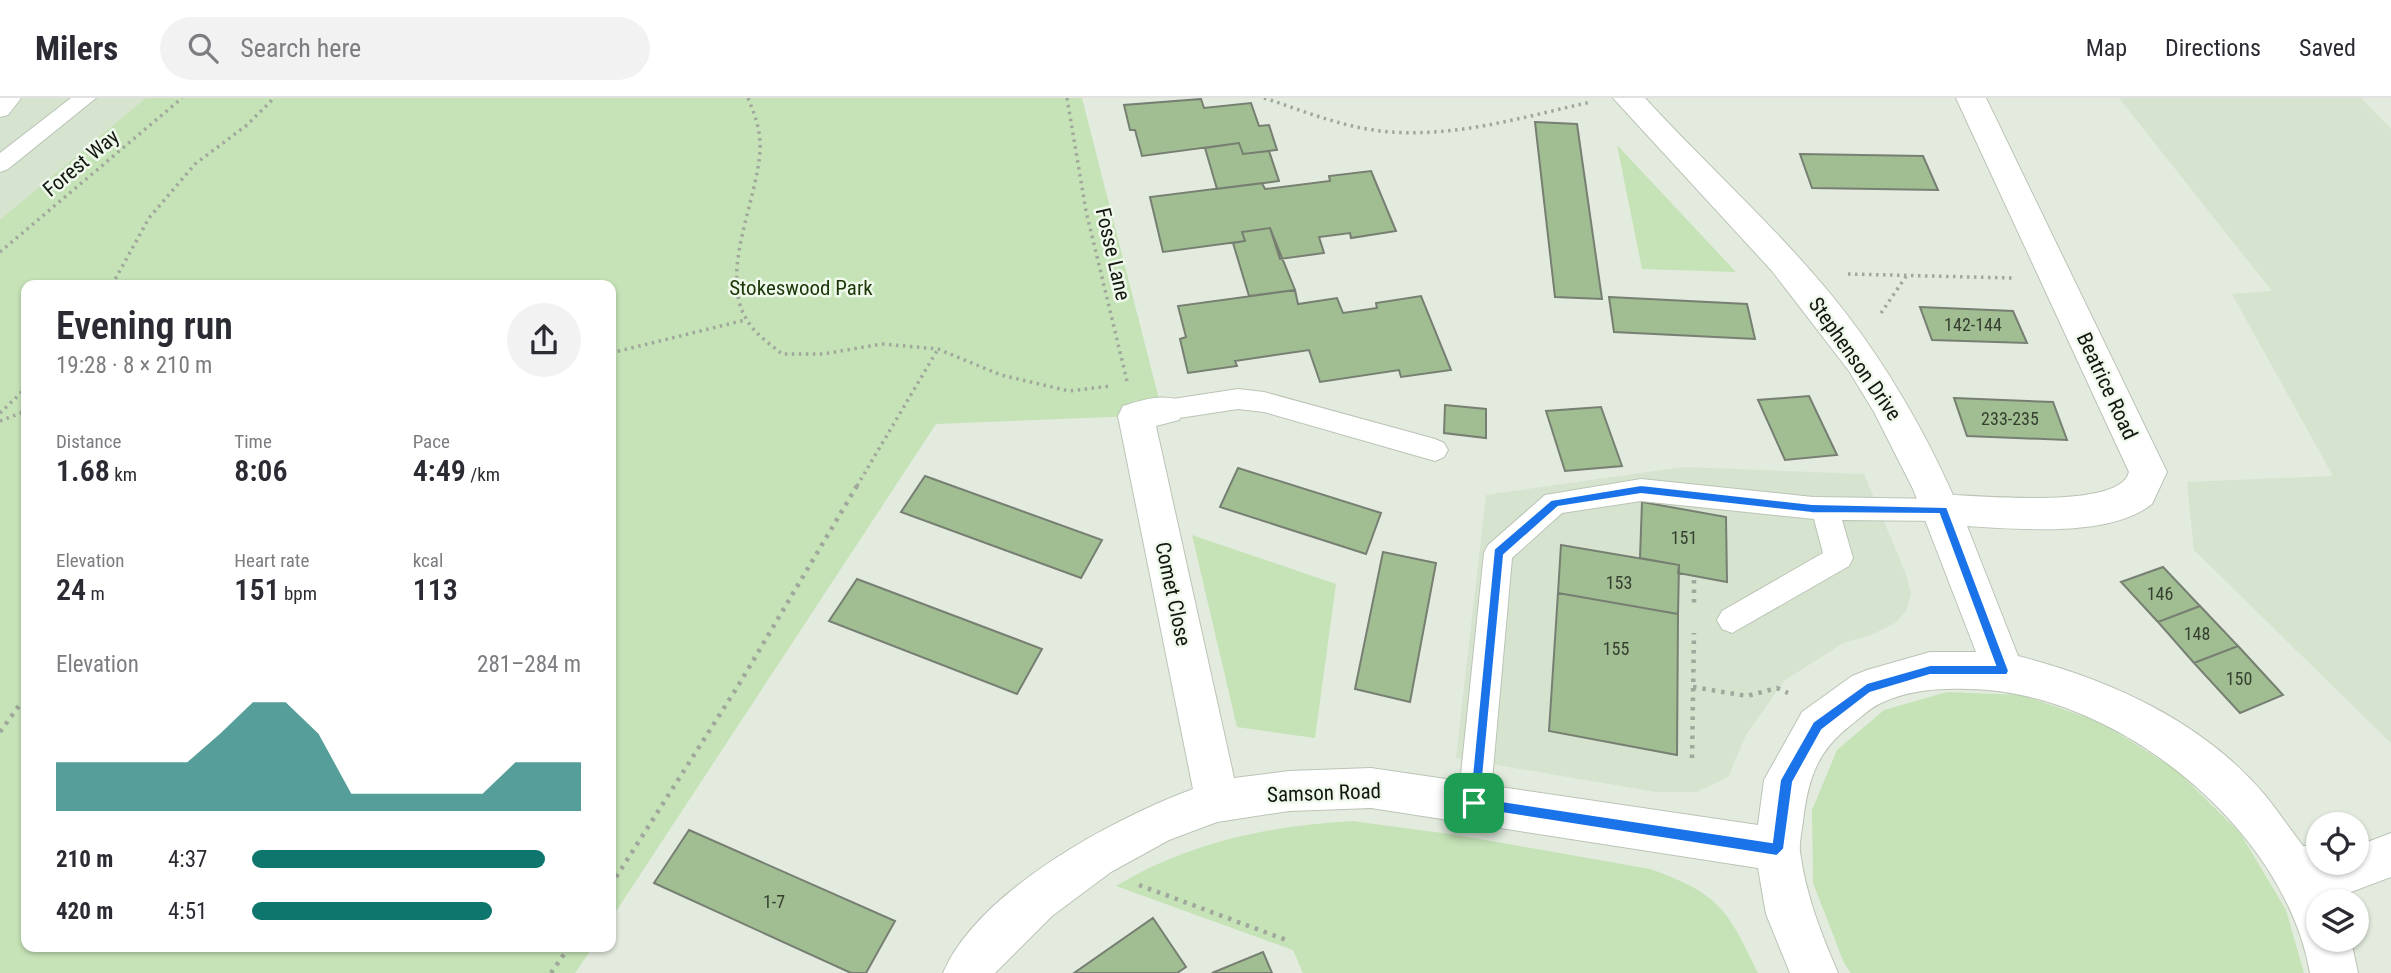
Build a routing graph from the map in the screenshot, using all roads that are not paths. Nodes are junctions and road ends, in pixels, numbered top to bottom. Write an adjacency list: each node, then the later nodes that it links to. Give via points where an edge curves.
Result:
1 (10, 98): 5 (lane)
2 (85, 98): 6 (lane)
3 (1971, 98): 10 (street, Beatrice Road, via 2148,472 2145,486 2135,497 2098,509 2035,513)
4 (1613, 99): 10 (street, Stephenson Drive, via 1750,223 1833,321 1913,446)
5 (0, 110)
6 (0, 164)
7 (1166, 410): 8 (lane, via 1238,399 1264,402); 13 (street, Comet Close, via 1136,416)
8 (1435, 450)
9 (1825, 508): 10 (lane); 11 (lane, via 1839,558); 14 (lane, via 1641,489 1555,503 1498,553)
10 (1943, 510): 12 (street, Stephenson Drive)
11 (1732, 620)
12 (2003, 671): 15 (street, via 1930,670 1879,685 1817,726 1786,780); 17 (street, via 2066,687 2120,710 2192,756 2247,807)
13 (1217, 801): 14 (street, Samson Road, via 1289,791 1371,788); 20 (street, Samson Road, via 1156,824 1110,849 1036,901 980,954)
14 (1474, 803): 15 (street, Samson Road)
15 (1777, 849): 21 (street, via 1789,914)
16 (2391, 855): 17 (street, via 2351,870)
17 (2292, 867): 18 (street)
18 (2306, 895)
19 (2330, 952): 22 (street)
20 (967, 973)
21 (1814, 973)
22 (2334, 973)

